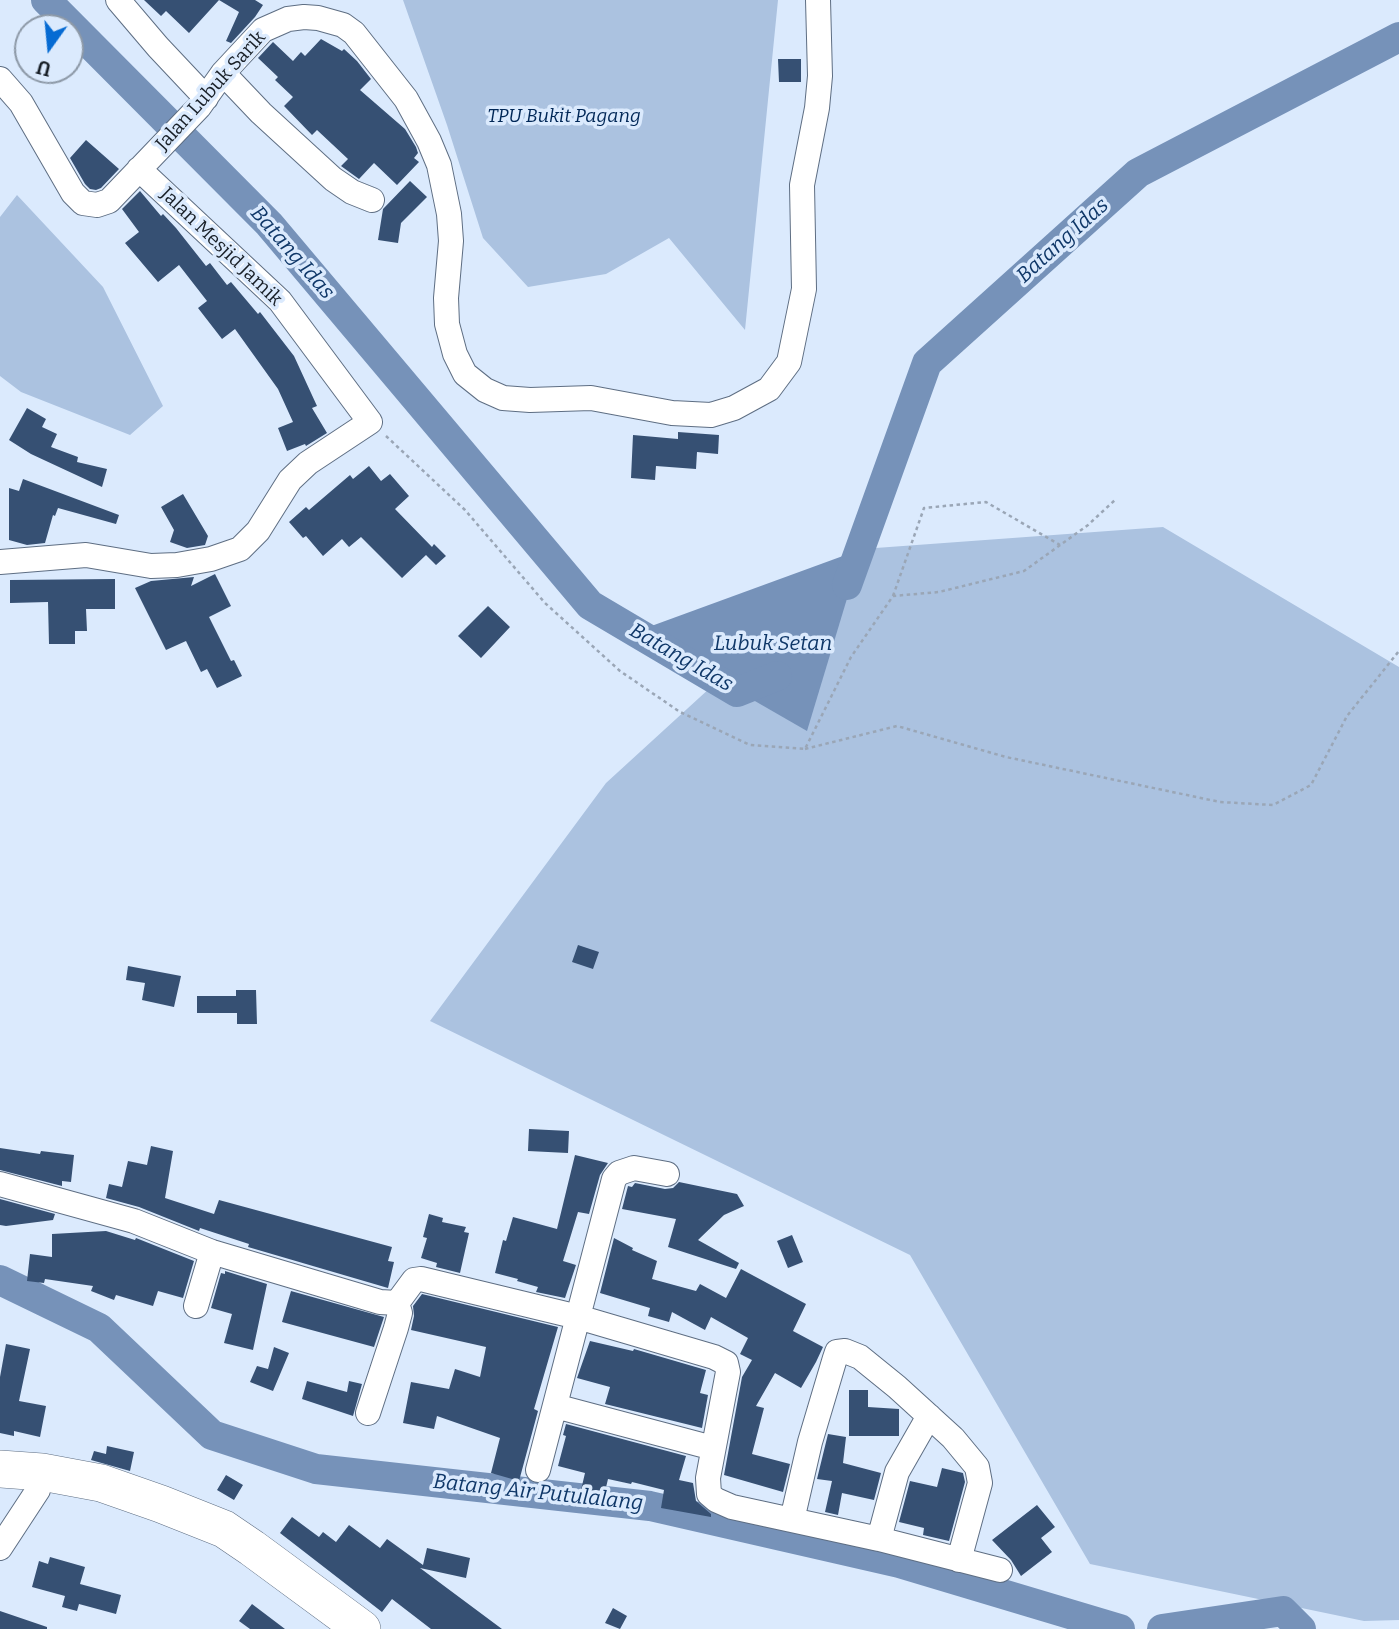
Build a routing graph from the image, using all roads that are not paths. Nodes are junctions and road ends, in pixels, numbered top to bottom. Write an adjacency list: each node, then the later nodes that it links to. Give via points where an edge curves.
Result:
1 (118, 0): 5 (street)
2 (818, 0): 3 (street, Jalan Lubuk Sarik, via 820,76 802,185 804,289 789,362 758,397 711,415 591,398 503,398 485,390 460,366 450,340 446,298 451,241 439,165 406,99 354,33 318,18 288,19 263,30)
3 (223, 73): 5 (street, Jalan Lubuk Sarik); 7 (street, via 333,179)
4 (0, 79): 6 (street, Jalan Lubuk Sarik, via 21,103 83,203 109,201)
5 (202, 103): 6 (street, Jalan Lubuk Sarik)
6 (141, 167): 8 (street, Jalan Mesjid Jamik, via 280,301 370,422 290,480 258,531 240,549 177,565 151,566 86,555)
7 (372, 200)
8 (0, 562)
9 (667, 1174): 14 (street, via 634,1168 614,1179)
10 (0, 1184): 11 (street, via 134,1221)
11 (212, 1252): 12 (street, via 380,1302); 13 (street)
12 (397, 1303): 14 (street, via 414,1280 421,1279); 16 (street, via 396,1328)
13 (196, 1306)
14 (578, 1317): 15 (street); 18 (street, via 726,1363)
15 (555, 1406): 18 (street); 20 (street)
16 (368, 1413)
17 (929, 1416): 23 (street, via 860,1357 837,1352); 24 (street, via 897,1472); 26 (street, via 972,1459 979,1474)
18 (713, 1448): 23 (street, via 709,1494 732,1507)
19 (0, 1469): 21 (highway)
20 (538, 1470)
21 (40, 1481): 22 (highway); 25 (street); 28 (highway, via 102,1483 224,1529)
22 (0, 1486)
23 (792, 1520): 24 (street)
24 (879, 1539): 26 (street)
25 (0, 1548)
26 (959, 1560): 27 (street)
27 (1000, 1570)
28 (301, 1596): 29 (highway); 30 (highway)
29 (327, 1629)
30 (362, 1629)

